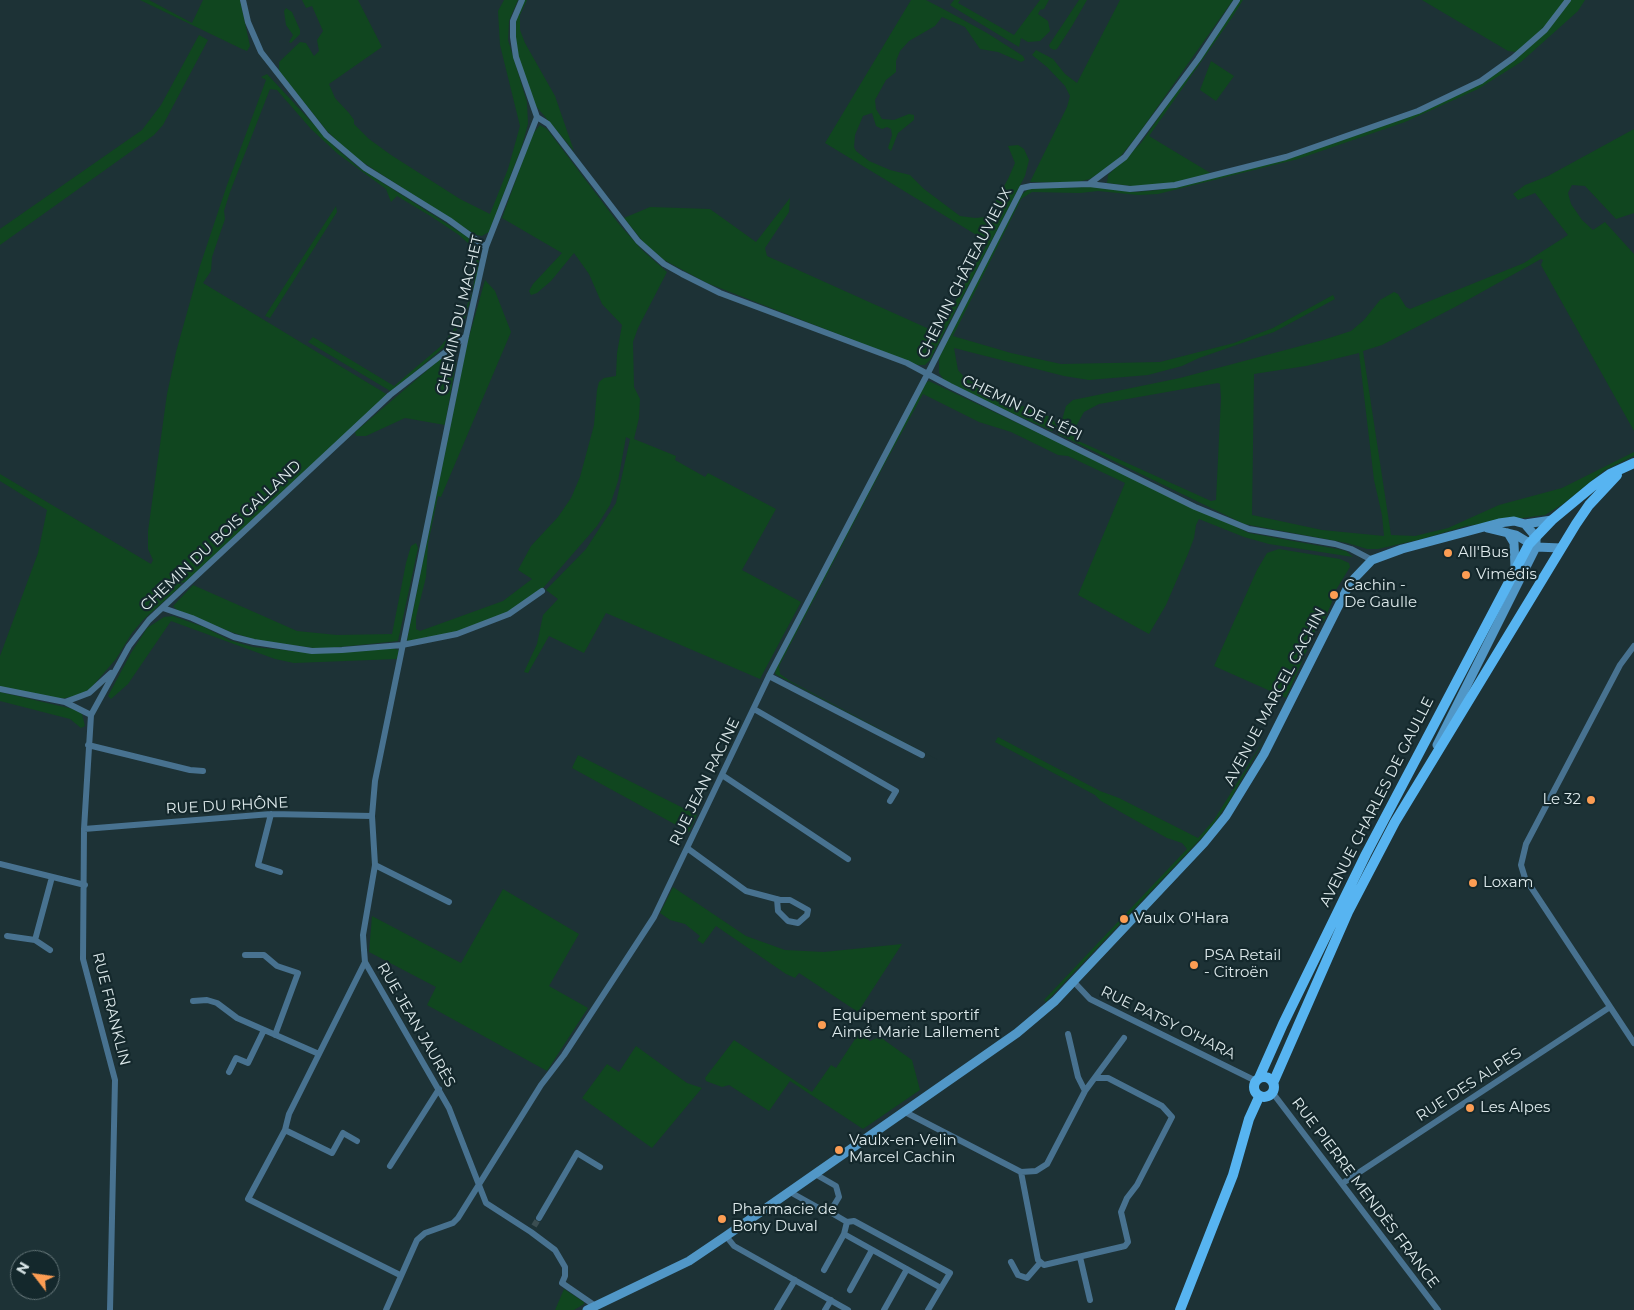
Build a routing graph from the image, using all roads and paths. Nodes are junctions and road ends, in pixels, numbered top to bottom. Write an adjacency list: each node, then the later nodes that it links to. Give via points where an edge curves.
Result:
1 (243, 0): 7 (street, via 261,52 326,135 365,168)
2 (522, 0): 5 (street, via 513,21 512,37)
3 (1238, 0): 6 (street, via 1140,140 1125,157)
4 (1568, 0): 6 (street, via 1545,30 1513,58 1481,81 1418,112 1286,157 1175,185 1130,189)
5 (537, 117): 7 (street, CHEMIN DU MACHET); 9 (street, CHEMIN DE L'ÉPI, via 548,124 631,233 664,264 720,293)
6 (1089, 184): 9 (street, CHEMIN CHÂTEAUVIEUX, via 1022,188)
7 (486, 247): 8 (street, CHEMIN DU MACHET)
8 (466, 336): 20 (street, CHEMIN DU BOIS GALLAND, via 390,395); 21 (street, CHEMIN DU MACHET)
9 (928, 373): 17 (street, CHEMIN DE L'ÉPI, via 958,391 1195,507 1249,529 1334,544); 24 (street, RUE JEAN RACINE)
10 (1631, 465): 11 (main road, via 1610,474); 16 (main road, via 1589,505)
11 (1552, 520): 12 (street, AVENUE MARCEL CACHIN); 15 (main road)
12 (1525, 524): 13 (street, AVENUE MARCEL CACHIN, via 1514,521); 15 (street)
13 (1486, 528): 14 (street, AVENUE MARCEL CACHIN); 17 (street, AVENUE MARCEL CACHIN)
14 (1508, 533): 15 (street, AVENUE MARCEL CACHIN); 18 (street, via 1514,543)
15 (1534, 543): 16 (street, AVENUE MARCEL CACHIN); 18 (main road, AVENUE CHARLES DE GAULLE); 31 (street, AVENUE CHARLES DE GAULLE)
16 (1561, 548): 31 (main road, AVENUE CHARLES DE GAULLE)
17 (1372, 560): 52 (street, AVENUE MARCEL CACHIN, via 1350,583 1264,754 1226,816)
18 (1515, 567): 63 (main road, AVENUE CHARLES DE GAULLE, via 1366,854)
19 (542, 591): 21 (street, via 494,621 457,634)
20 (162, 608): 21 (street, via 234,637 264,644 312,651); 23 (street, CHEMIN DU BOIS GALLAND, via 140,629)
21 (402, 645): 36 (street, RUE JEAN JAURÈS, via 375,781)
22 (1633, 648): 54 (street, via 1620,665 1526,844 1521,865 1525,878)
23 (116, 669): 26 (street, via 89,693); 28 (street, CHEMIN DU BOIS GALLAND)
24 (769, 676): 27 (street, RUE JEAN RACINE); 30 (street)
25 (0, 689): 26 (street)
26 (65, 702): 28 (street)
27 (754, 709): 33 (street, RUE JEAN RACINE); 34 (street, via 896,791)
28 (91, 715): 29 (street, RUE FRANKLIN)
29 (88, 745): 32 (street); 37 (street, RUE FRANKLIN)
30 (922, 755)
31 (1431, 759): 64 (main road, AVENUE CHARLES DE GAULLE, via 1348,912)
32 (203, 771)
33 (722, 775): 38 (street, RUE JEAN RACINE); 39 (street)
34 (890, 802)
35 (271, 814): 36 (street, RUE DU RHÔNE); 37 (street, RUE DU RHÔNE); 42 (street, via 258,865)
36 (372, 816): 41 (street, RUE JEAN JAURÈS)
37 (84, 828): 44 (street, RUE FRANKLIN)
38 (687, 848): 45 (street, via 746,891); 76 (street, RUE JEAN RACINE, via 654,917 564,1055 541,1084)
39 (848, 859)
40 (0, 864): 43 (street)
41 (375, 865): 46 (street); 51 (street, RUE JEAN JAURÈS, via 364,935)
42 (280, 872)
43 (52, 877): 44 (street); 48 (street)
44 (85, 885): 96 (street, RUE FRANKLIN, via 83,959 115,1080)
45 (777, 899): 45 (street, via 794,902 808,910 807,915 798,923 788,920 778,911)
46 (448, 902)
47 (7, 936): 48 (street)
48 (34, 940): 49 (street)
49 (50, 950)
50 (245, 955): 56 (street, via 264,955 277,966 298,973)
51 (365, 962): 60 (street); 65 (street, RUE JEAN JAURÈS)
52 (1074, 982): 63 (street, RUE PATSY O'HARA, via 1090,999); 68 (street, AVENUE MARCEL CACHIN, via 1017,1034)
53 (194, 1001): 55 (street, via 217,1003 236,1018)
54 (1610, 1007): 59 (street); 75 (street, RUE DES ALPES)
55 (264, 1030): 56 (street); 61 (street, via 248,1063 236,1058)
56 (274, 1034): 60 (street)
57 (1068, 1034): 66 (street, via 1078,1077)
58 (1124, 1038): 62 (street)
59 (1634, 1043)
60 (319, 1054): 69 (street, via 289,1114)
61 (229, 1072)
62 (1095, 1078): 66 (street); 84 (street, via 1108,1078 1162,1106 1172,1117 1121,1212 1128,1242 1125,1246)
63 (1257, 1080): 64 (main road, via 1264,1077); 67 (main road, via 1254,1087)
64 (1272, 1087): 67 (main road, via 1264,1098); 75 (street, RUE PIERRE MENDÈS FRANCE)
65 (439, 1090): 71 (street); 76 (street, RUE JEAN JAURÈS)
66 (1085, 1091): 73 (street, via 1047,1164 1036,1171)
67 (1259, 1096): 103 (main road, via 1233,1175)
68 (905, 1112): 73 (street); 74 (street, AVENUE MARCEL CACHIN)
69 (285, 1130): 70 (street, via 332,1153 343,1134); 89 (street, via 248,1199)
70 (358, 1141)
71 (390, 1166)
72 (600, 1167): 79 (street, via 577,1153)
73 (1021, 1172): 86 (street)
74 (815, 1174): 77 (street, AVENUE MARCEL CACHIN); 78 (street, via 836,1186 839,1197)
75 (1343, 1183): 104 (street, RUE PIERRE MENDÈS FRANCE)
76 (478, 1187): 89 (street, RUE JEAN RACINE, via 453,1223 425,1233 417,1240); 95 (street, RUE JEAN JAURÈS, via 486,1203 495,1211 533,1229 555,1250 565,1267 562,1283)
77 (790, 1192): 78 (street); 82 (street, AVENUE MARCEL CACHIN)
78 (830, 1212): 80 (street)
79 (539, 1218)
80 (847, 1222): 81 (street); 91 (street, via 854,1221 950,1272)
81 (844, 1234): 83 (street); 88 (street)
82 (726, 1236): 90 (street, via 734,1246); 95 (street, AVENUE MARCEL CACHIN, via 689,1261)
83 (872, 1250): 87 (street); 92 (street)
84 (1080, 1257): 86 (street, via 1044,1265); 94 (street)
85 (1011, 1262): 86 (street, via 1018,1275 1027,1278)
86 (1040, 1262)
87 (906, 1269): 91 (street); 101 (street)
88 (824, 1270)
89 (400, 1275): 97 (street, RUE JEAN RACINE)
90 (795, 1280): 93 (street); 98 (street)
91 (941, 1288): 102 (street)
92 (850, 1290)
93 (831, 1300): 99 (street); 100 (street)
94 (1090, 1300)
95 (590, 1308)
96 (110, 1310)
97 (386, 1310)
98 (777, 1310)
99 (825, 1310)
100 (848, 1310)
101 (884, 1310)
102 (928, 1310)
103 (1180, 1310)
104 (1438, 1310)

